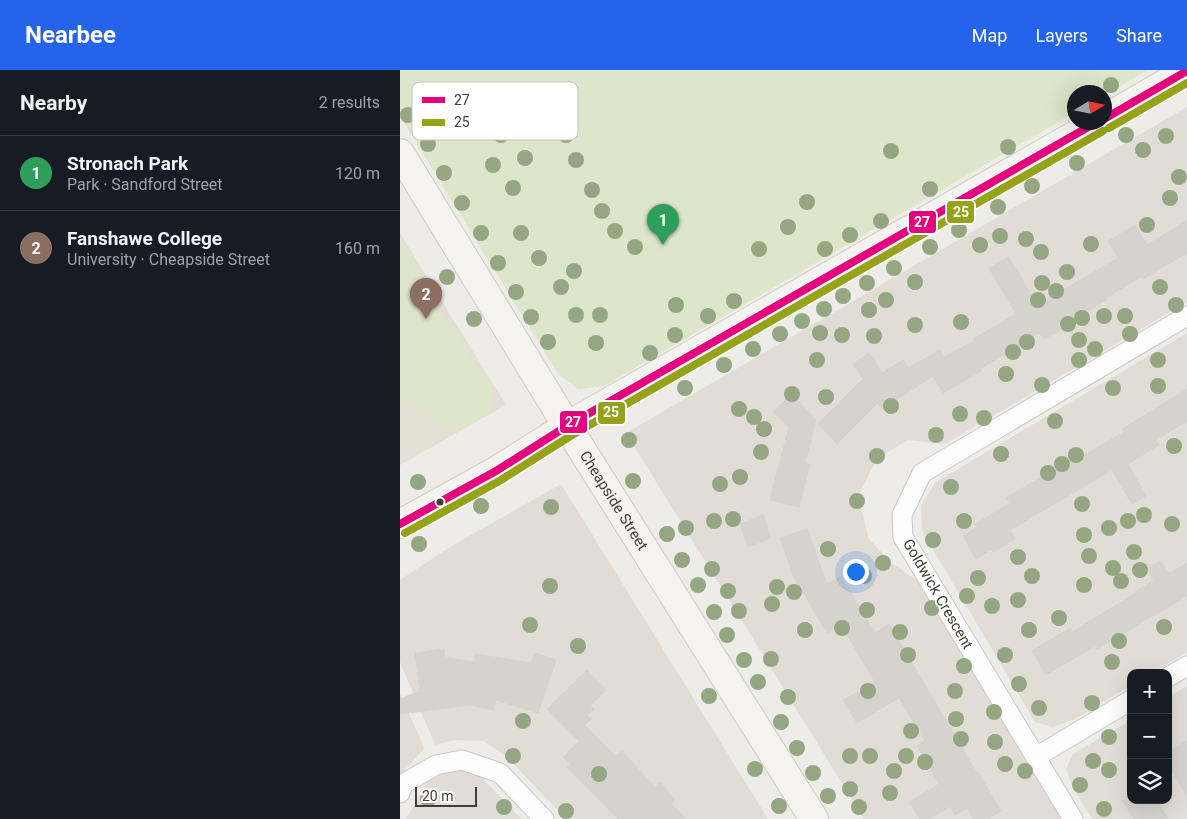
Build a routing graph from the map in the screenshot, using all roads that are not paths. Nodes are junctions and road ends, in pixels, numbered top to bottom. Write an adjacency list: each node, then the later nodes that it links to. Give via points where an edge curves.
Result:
1 (1187, 71): 2 (street)
2 (1112, 113)
3 (1084, 130): 6 (street)
4 (400, 153): 6 (street, Cheapside Street)
5 (1187, 316): 11 (street, Goldwick Crescent, via 922,473 902,515 903,537)
6 (568, 426): 7 (street); 14 (street, Cheapside Street)
7 (400, 524)
8 (1187, 666): 9 (street)
9 (1172, 675)
10 (1127, 702): 11 (street)
11 (1036, 757): 15 (street, Goldwick Crescent)
12 (400, 793): 13 (street, via 403,784 436,765 462,760 500,773)
13 (544, 819)
14 (814, 819)
15 (1073, 819)

